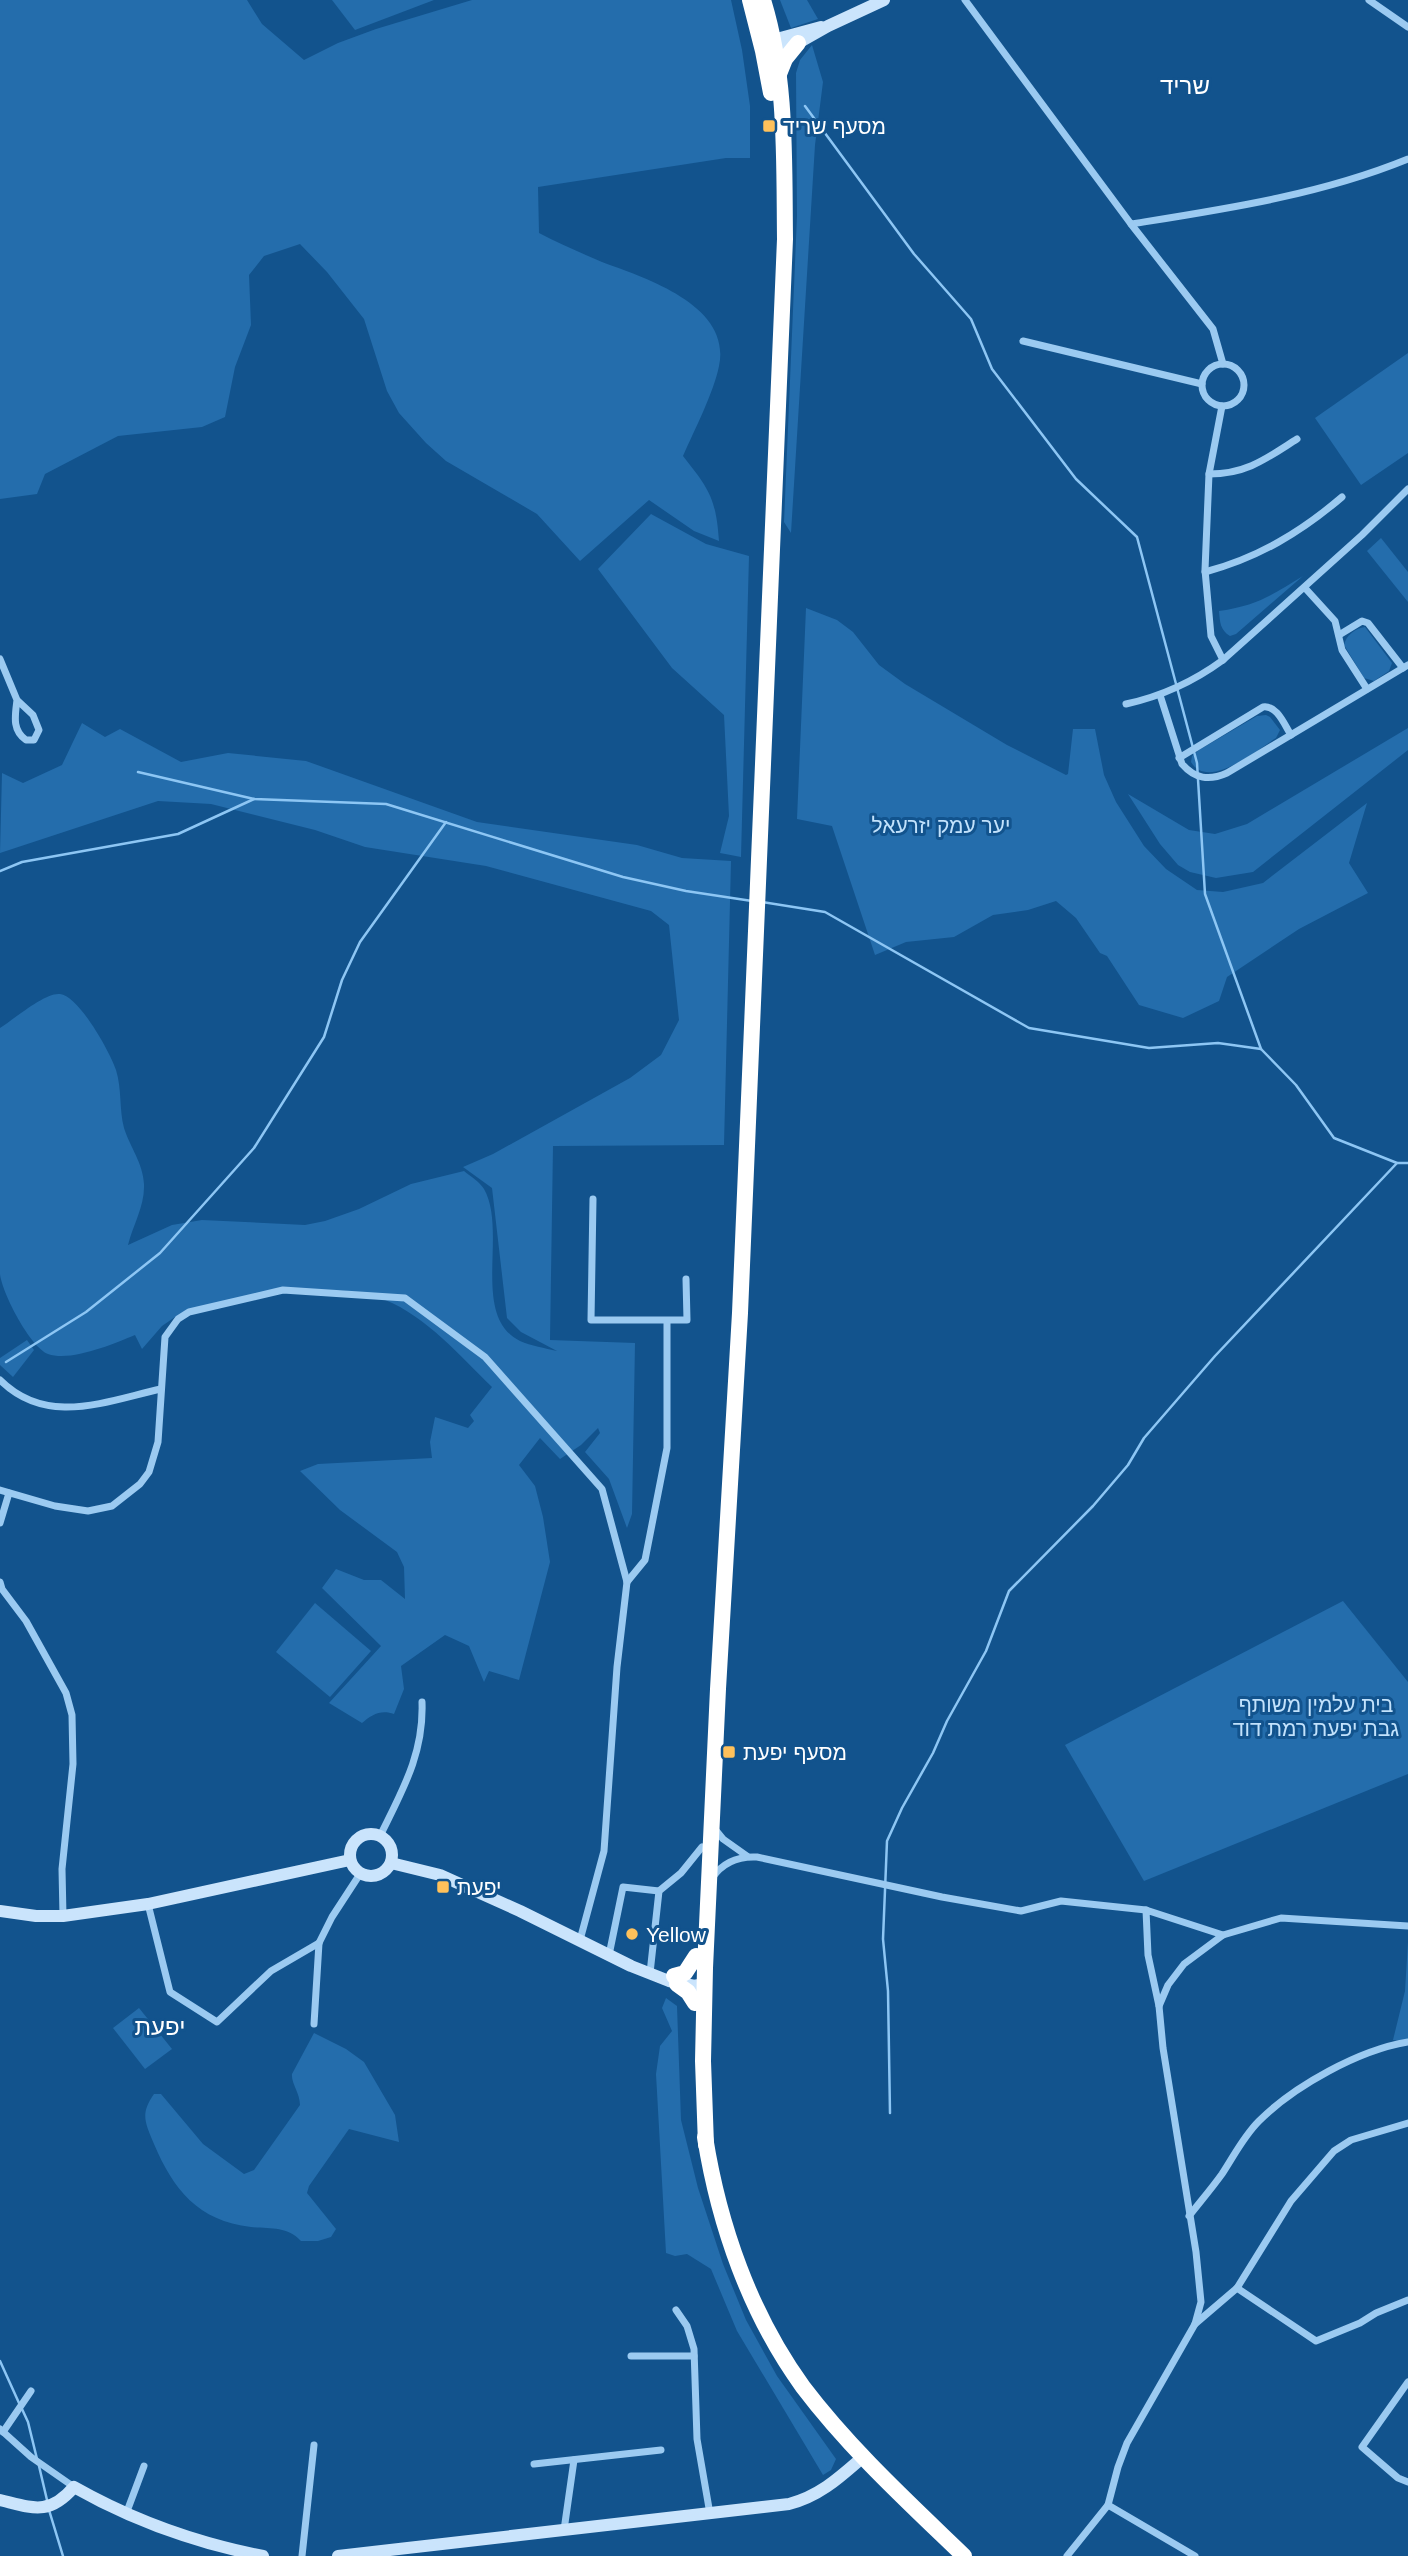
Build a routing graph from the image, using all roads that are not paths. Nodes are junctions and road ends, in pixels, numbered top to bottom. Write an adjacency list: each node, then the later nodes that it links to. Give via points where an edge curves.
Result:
1 (750, 0): 9 (highway)
2 (763, 0): 9 (highway)
3 (884, 0): 6 (street)
4 (965, 0): 12 (street)
5 (1369, 0): 7 (street)
6 (828, 26): 8 (street); 9 (street)
7 (1408, 27)
8 (798, 43): 9 (street); 10 (highway)
9 (767, 48): 10 (highway); 13 (highway)
10 (779, 74): 13 (highway)
11 (1408, 159): 12 (street, via 1351,179 1240,207)
12 (1131, 224): 15 (street, via 1213,329)
13 (785, 239): 44 (highway, via 741,1299)
14 (1023, 341): 16 (street)
15 (1223, 364): 16 (street, via 1211,368); 17 (street, via 1236,368 1244,385 1235,402)
16 (1202, 384): 17 (street, via 1210,401)
17 (1222, 406): 19 (street)
18 (1297, 439): 19 (street, via 1253,466)
19 (1209, 474): 22 (street)
20 (1408, 489): 23 (street)
21 (1342, 497): 22 (street, via 1291,537)
22 (1205, 572): 26 (street, via 1211,636)
23 (1305, 588): 24 (street, via 1335,621); 26 (street)
24 (1339, 635): 27 (street, via 1362,621 1368,623); 28 (street, via 1342,650)
25 (0, 660): 30 (street)
26 (1223, 660): 29 (street)
27 (1405, 667): 28 (street)
28 (1367, 689): 32 (street)
29 (1160, 695): 31 (street); 33 (street)
30 (17, 700): 30 (street, via 18,732 26,740 34,740 38,722)
31 (1126, 704)
32 (1291, 735): 33 (street, via 1212,779 1189,772); 33 (street, via 1275,710 1263,707)
33 (1180, 758)
34 (593, 1199): 36 (street, via 591,1320)
35 (686, 1279): 36 (street, via 687,1320)
36 (667, 1321): 43 (street, via 667,1448 645,1560)
37 (0, 1380): 38 (street, via 29,1401 71,1408)
38 (161, 1389): 40 (street, via 155,1457 145,1478 112,1506 88,1511); 43 (street, via 165,1337 189,1312 283,1290 405,1298 485,1357 602,1489)
39 (0, 1490): 40 (street)
40 (9, 1493): 41 (street)
41 (0, 1523)
42 (0, 1582): 58 (street, via 65,1693 72,1715)
43 (627, 1582): 61 (street, via 604,1851)
44 (718, 1689): 46 (highway); 48 (highway)
45 (422, 1702): 47 (street, via 423,1727 412,1772)
46 (712, 1824): 49 (street, via 723,1839); 53 (highway)
47 (380, 1836): 50 (street, via 366,1834 354,1841); 51 (street, via 392,1850)
48 (702, 1847): 54 (street); 64 (highway)
49 (748, 1856): 53 (street, via 726,1863); 56 (street, via 1021,1911 1061,1901)
50 (349, 1860): 52 (street); 55 (street)
51 (391, 1863): 52 (street, via 375,1877); 61 (street, via 440,1875)
52 (360, 1874): 62 (street)
53 (710, 1882): 67 (highway)
54 (659, 1891): 63 (street, via 623,1887); 65 (street)
55 (148, 1905): 58 (street); 62 (street, via 170,1992 217,2022 271,1971)
56 (1146, 1910): 60 (street); 69 (street, via 1148,1955)
57 (0, 1911): 58 (street)
58 (63, 1916)
59 (1408, 1926): 60 (street, via 1281,1918)
60 (1223, 1935): 69 (street, via 1184,1964)
61 (580, 1940): 63 (street)
62 (318, 1943): 70 (street)
63 (609, 1955): 65 (street)
64 (696, 1956): 66 (highway); 67 (highway)
65 (650, 1973): 66 (street)
66 (675, 1980): 67 (street); 68 (highway)
67 (698, 1982): 68 (highway); 73 (highway)
68 (695, 2003): 73 (highway, via 697,2082)
69 (1159, 2006): 74 (street)
70 (314, 2024)
71 (1408, 2042): 74 (street, via 1350,2062 1287,2098 1259,2121)
72 (1408, 2123): 75 (street, via 1351,2140 1335,2151 1291,2201)
73 (706, 2145): 86 (highway, via 724,2223 763,2320 803,2386)
74 (1189, 2216): 78 (street, via 1201,2302)
75 (1237, 2288): 76 (street, via 1317,2341); 78 (street)
76 (1408, 2300)
77 (676, 2310): 80 (street, via 690,2333)
78 (1195, 2324): 93 (street, via 1127,2443)
79 (631, 2356): 80 (street)
80 (694, 2356): 95 (street, via 697,2439)
81 (1408, 2382): 90 (street, via 1362,2447)
82 (31, 2391): 83 (street)
83 (1, 2431): 91 (street)
84 (314, 2445): 98 (street)
85 (661, 2450): 87 (street)
86 (863, 2457): 95 (street, via 826,2488 803,2500); 100 (highway)
87 (574, 2460): 88 (street); 96 (street)
88 (534, 2464)
89 (144, 2466): 94 (street)
90 (1408, 2482)
91 (74, 2487): 92 (street, via 59,2503 41,2508); 94 (street)
92 (0, 2500)
93 (1108, 2505): 101 (street); 102 (street)
94 (126, 2514): 97 (street, via 185,2537)
95 (710, 2514): 96 (street)
96 (564, 2531): 99 (street)
97 (263, 2556)
98 (302, 2556)
99 (338, 2556)
100 (964, 2556)
101 (1067, 2556)
102 (1195, 2556)

